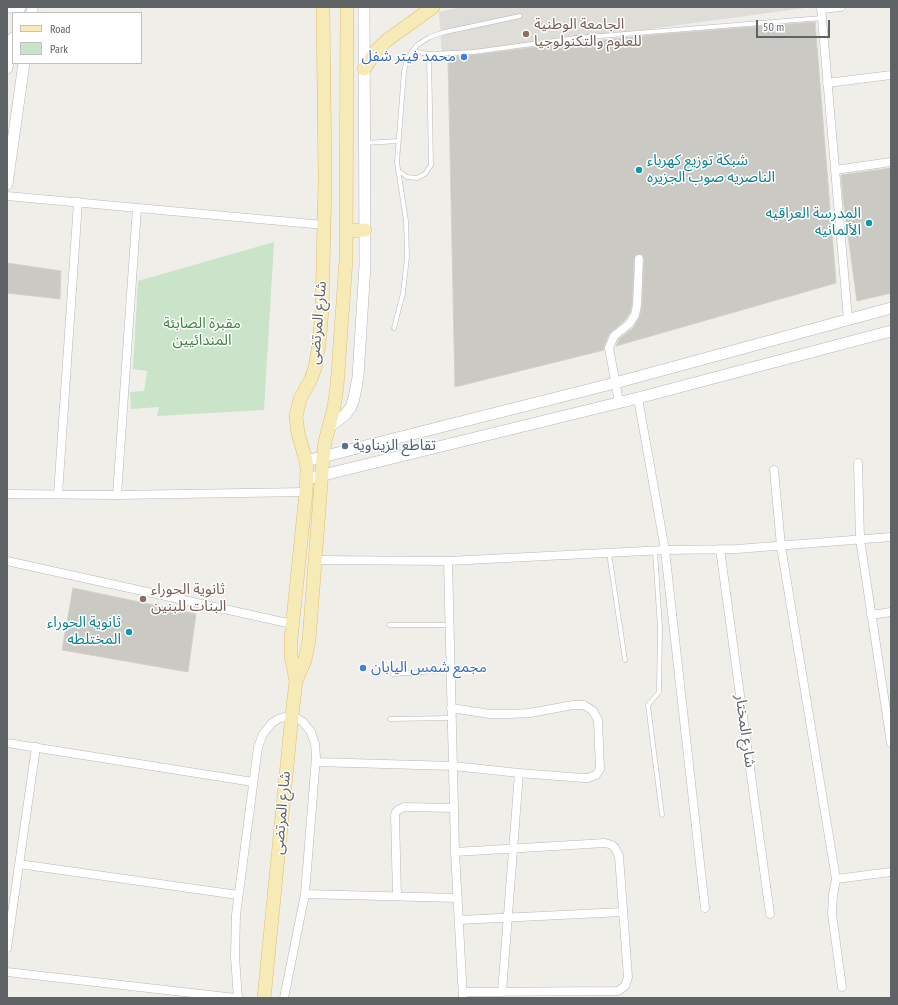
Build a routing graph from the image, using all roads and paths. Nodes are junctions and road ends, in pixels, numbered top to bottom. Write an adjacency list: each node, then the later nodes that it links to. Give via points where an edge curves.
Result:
1 (323, 7): 27 (main road, شارع المرتضى)
2 (347, 7): 29 (main road, شارع المرتضى)
3 (364, 7): 15 (street)
4 (434, 7): 15 (main road, via 386,40)
5 (840, 7): 8 (street)
6 (7, 8): 7 (street)
7 (19, 10)
8 (821, 11): 12 (lane, via 474,52); 17 (street)
9 (520, 16): 11 (lane, via 438,34 423,40)
10 (12, 43): 14 (street)
11 (412, 51): 12 (lane); 18 (lane, via 404,68)
12 (429, 54): 21 (lane, via 431,164 425,174 417,178 406,177)
13 (24, 64): 23 (street)
14 (7, 68)
15 (364, 69): 19 (street)
16 (891, 75): 17 (street)
17 (827, 83): 22 (street)
18 (399, 141): 19 (lane); 21 (lane)
19 (365, 143): 28 (street)
20 (891, 162): 22 (street)
21 (398, 170): 33 (lane, via 406,221 407,257 403,293)
22 (835, 170): 32 (street)
23 (7, 184)
24 (7, 196): 25 (street)
25 (78, 202): 26 (street); 46 (street)
26 (138, 208): 27 (street); 47 (street)
27 (324, 225): 40 (main road, شارع المرتضى, via 322,310 318,350 313,373 300,400 296,416)
28 (366, 230): 29 (main road); 38 (street, via 364,303 356,389 351,407)
29 (346, 231): 38 (main road, شارع المرتضى, via 338,386)
30 (639, 259): 35 (street, via 635,315 629,324 614,336 609,348)
31 (891, 308): 32 (street)
32 (848, 319): 35 (street)
33 (394, 328)
34 (891, 331): 36 (street)
35 (615, 383): 37 (street); 39 (street)
36 (638, 398): 37 (street); 52 (street)
37 (619, 402): 43 (street)
38 (329, 428): 39 (main road, شارع المرتضى)
39 (323, 457): 40 (street); 43 (main road, شارع المرتضى)
40 (306, 461): 44 (main road, شارع المرتضى)
41 (858, 463): 49 (street)
42 (774, 470): 50 (street)
43 (322, 475): 44 (street); 55 (main road, شارع المرتضى)
44 (306, 485): 47 (street); 60 (main road, شارع المرتضى)
45 (7, 494): 46 (street)
46 (58, 494): 47 (street)
47 (116, 495)
48 (891, 537): 49 (street)
49 (860, 539): 50 (street); 59 (street)
50 (781, 546): 53 (street); 84 (street)
51 (655, 550): 52 (street); 54 (street); 79 (lane, via 660,628 659,692 648,705)
52 (665, 550): 53 (street); 89 (street)
53 (720, 550): 91 (street, شارع المختار)
54 (609, 552): 56 (street); 63 (lane)
55 (315, 560): 56 (street); 66 (main road, شارع المرتضى, via 308,650)
56 (448, 560): 62 (street)
57 (7, 561): 60 (street)
58 (891, 612): 59 (street)
59 (871, 615): 72 (street)
60 (292, 624): 66 (main road, شارع المرتضى, via 291,655)
61 (389, 625): 62 (lane)
62 (449, 625): 64 (street)
63 (625, 660)
64 (450, 670): 65 (lane); 67 (street)
65 (393, 674)
66 (296, 681): 68 (main road, شارع المرتضى)
67 (451, 708): 69 (street); 76 (street, via 510,714 544,712 578,704 593,711 598,720 601,766 596,775 583,778)
68 (292, 715): 74 (street, via 303,722 311,732); 77 (street, via 278,719 263,734 258,747); 100 (main road, شارع المرتضى)
69 (451, 718): 70 (lane); 75 (street)
70 (390, 719)
71 (7, 742): 73 (street)
72 (891, 743)
73 (36, 747): 77 (street); 82 (street)
74 (316, 762): 75 (street); 85 (street)
75 (453, 766): 76 (street); 78 (street)
76 (519, 773): 80 (street)
77 (253, 782): 86 (street)
78 (454, 808): 81 (street); 87 (street, via 404,807 396,812)
79 (662, 815)
80 (514, 849): 81 (street); 90 (street, via 604,843 616,848 619,856); 92 (street)
81 (456, 852): 88 (street)
82 (19, 864): 86 (street); 94 (street)
83 (891, 872): 84 (street)
84 (836, 880): 96 (street, via 832,914)
85 (305, 894): 87 (street); 101 (street)
86 (238, 895): 99 (street, via 235,936)
87 (397, 896): 88 (street)
88 (458, 898): 93 (street)
89 (705, 908)
90 (623, 912): 92 (street); 97 (street, via 628,978 622,989)
91 (770, 914)
92 (508, 917): 93 (street); 97 (street)
93 (459, 920): 98 (street)
94 (7, 948)
95 (7, 972): 99 (street)
96 (842, 987)
97 (502, 992): 98 (street)
98 (463, 995)
99 (237, 998)
100 (264, 998)
101 (284, 998)

